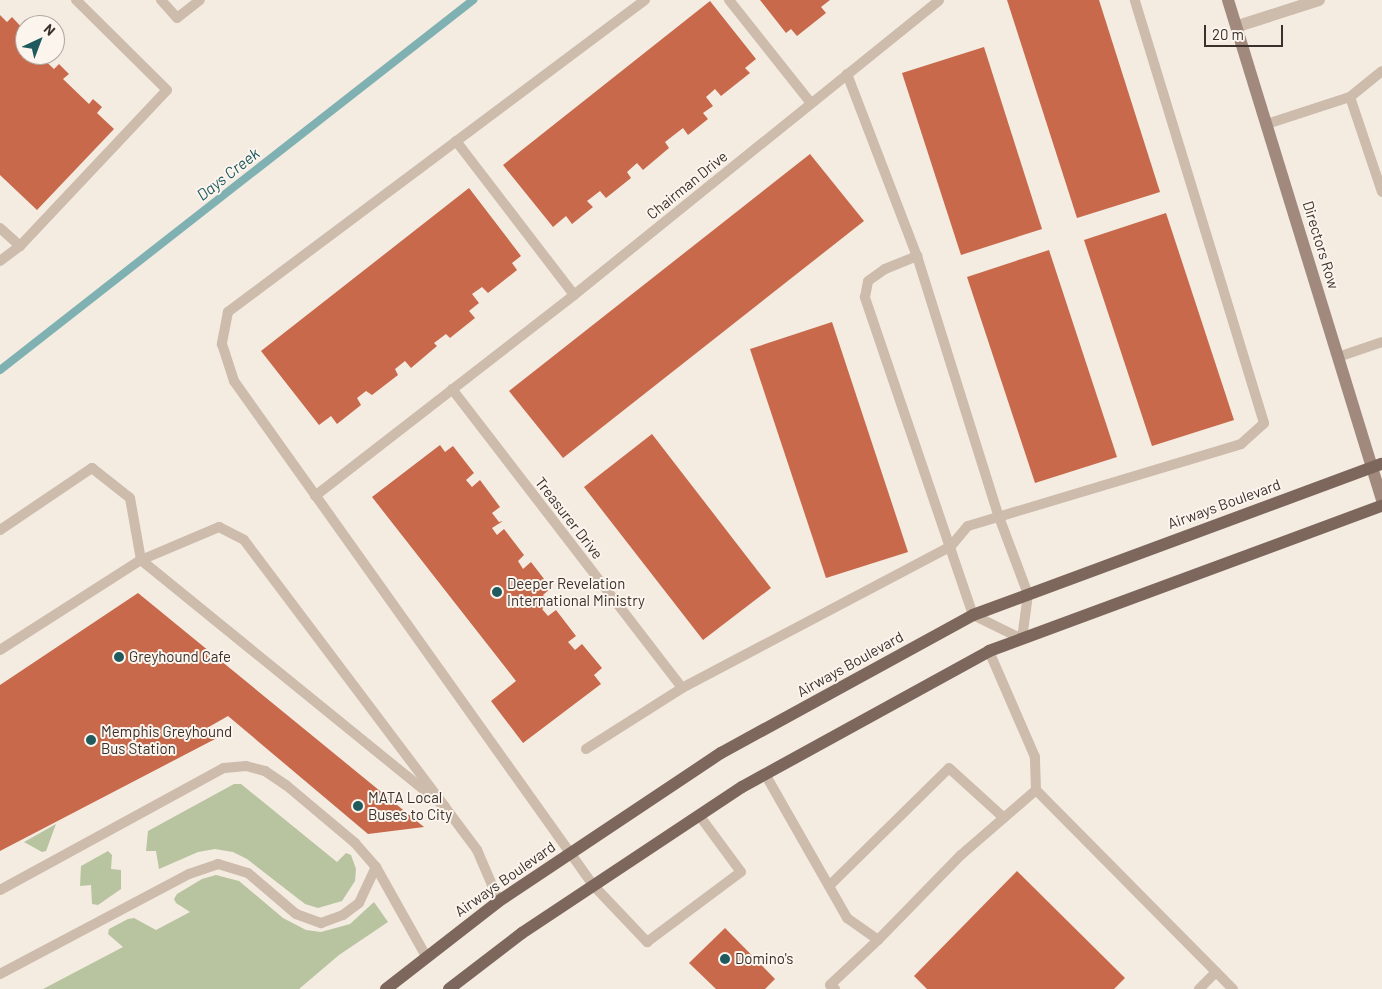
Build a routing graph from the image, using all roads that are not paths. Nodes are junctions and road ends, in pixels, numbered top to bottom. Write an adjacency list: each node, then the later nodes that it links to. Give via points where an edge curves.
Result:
1 (76, 0): 19 (lane, via 167,90)
2 (160, 0): 3 (lane, via 177,18)
3 (200, 0)
4 (644, 0): 16 (lane)
5 (729, 0): 14 (lane)
6 (940, 0): 12 (lane, Chairman Drive)
7 (1135, 0): 30 (lane, via 1264,423 1241,444)
8 (1228, 0): 10 (street, Directors Row)
9 (1319, 0): 10 (street)
10 (1238, 26): 15 (street, Directors Row)
11 (1382, 71): 13 (lane)
12 (847, 74): 14 (lane, Chairman Drive); 20 (lane)
13 (1350, 97): 15 (lane); 17 (lane)
14 (812, 103): 22 (lane, Chairman Drive)
15 (1267, 124): 24 (street, Directors Row)
16 (456, 142): 22 (lane); 27 (lane, via 228,312 222,344 234,381)
17 (1382, 192)
18 (0, 228): 19 (lane)
19 (20, 246): 21 (lane)
20 (917, 256): 30 (lane); 32 (lane, via 885,269 868,281 865,296)
21 (0, 261)
22 (574, 295): 25 (lane, Chairman Drive)
23 (1382, 342): 24 (lane)
24 (1338, 357): 26 (street, Directors Row)
25 (452, 389): 27 (lane, Chairman Drive); 39 (lane, Treasurer Drive)
26 (1376, 466): 28 (street, Directors Row); 34 (main road, Airways Boulevard)
27 (315, 496): 46 (lane)
28 (1382, 500)
29 (1382, 506): 36 (main road)
30 (1000, 517): 32 (lane, via 968,526); 34 (lane)
31 (0, 530): 33 (lane, via 92,468 130,498)
32 (951, 546): 35 (lane); 39 (lane)
33 (141, 560): 37 (lane); 43 (lane); 43 (lane, via 219,527 244,540)
34 (1028, 594): 35 (main road, Airways Boulevard); 36 (lane)
35 (972, 616): 36 (lane); 46 (main road, Airways Boulevard, via 721,753)
36 (1022, 639): 38 (main road)
37 (0, 650)
38 (989, 651): 41 (main road); 42 (lane, via 1035,757)
39 (682, 688): 40 (lane)
40 (586, 749)
41 (765, 774): 44 (main road); 49 (lane)
42 (1036, 790): 45 (lane); 54 (lane)
43 (445, 807): 51 (lane, via 476,850)
44 (699, 815): 48 (main road); 48 (lane, via 741,872 647,942)
45 (1004, 818): 49 (lane, via 949,768); 52 (lane, via 961,856)
46 (571, 852): 48 (lane); 51 (main road, Airways Boulevard)
47 (376, 867): 50 (lane, via 355,843 286,785 265,771 246,766 224,768); 53 (lane); 55 (lane, via 359,902 343,915 321,923 296,914 248,874 218,864 189,874)
48 (593, 885): 57 (main road)
49 (829, 886): 52 (lane, via 847,918)
50 (0, 890)
51 (499, 901): 53 (main road, Airways Boulevard)
52 (878, 940): 58 (lane, via 830,985)
53 (426, 956): 56 (main road, Airways Boulevard)
54 (1216, 972): 59 (lane); 60 (lane)
55 (0, 974)
56 (386, 989)
57 (448, 989)
58 (835, 989)
59 (1199, 989)
60 (1233, 989)

